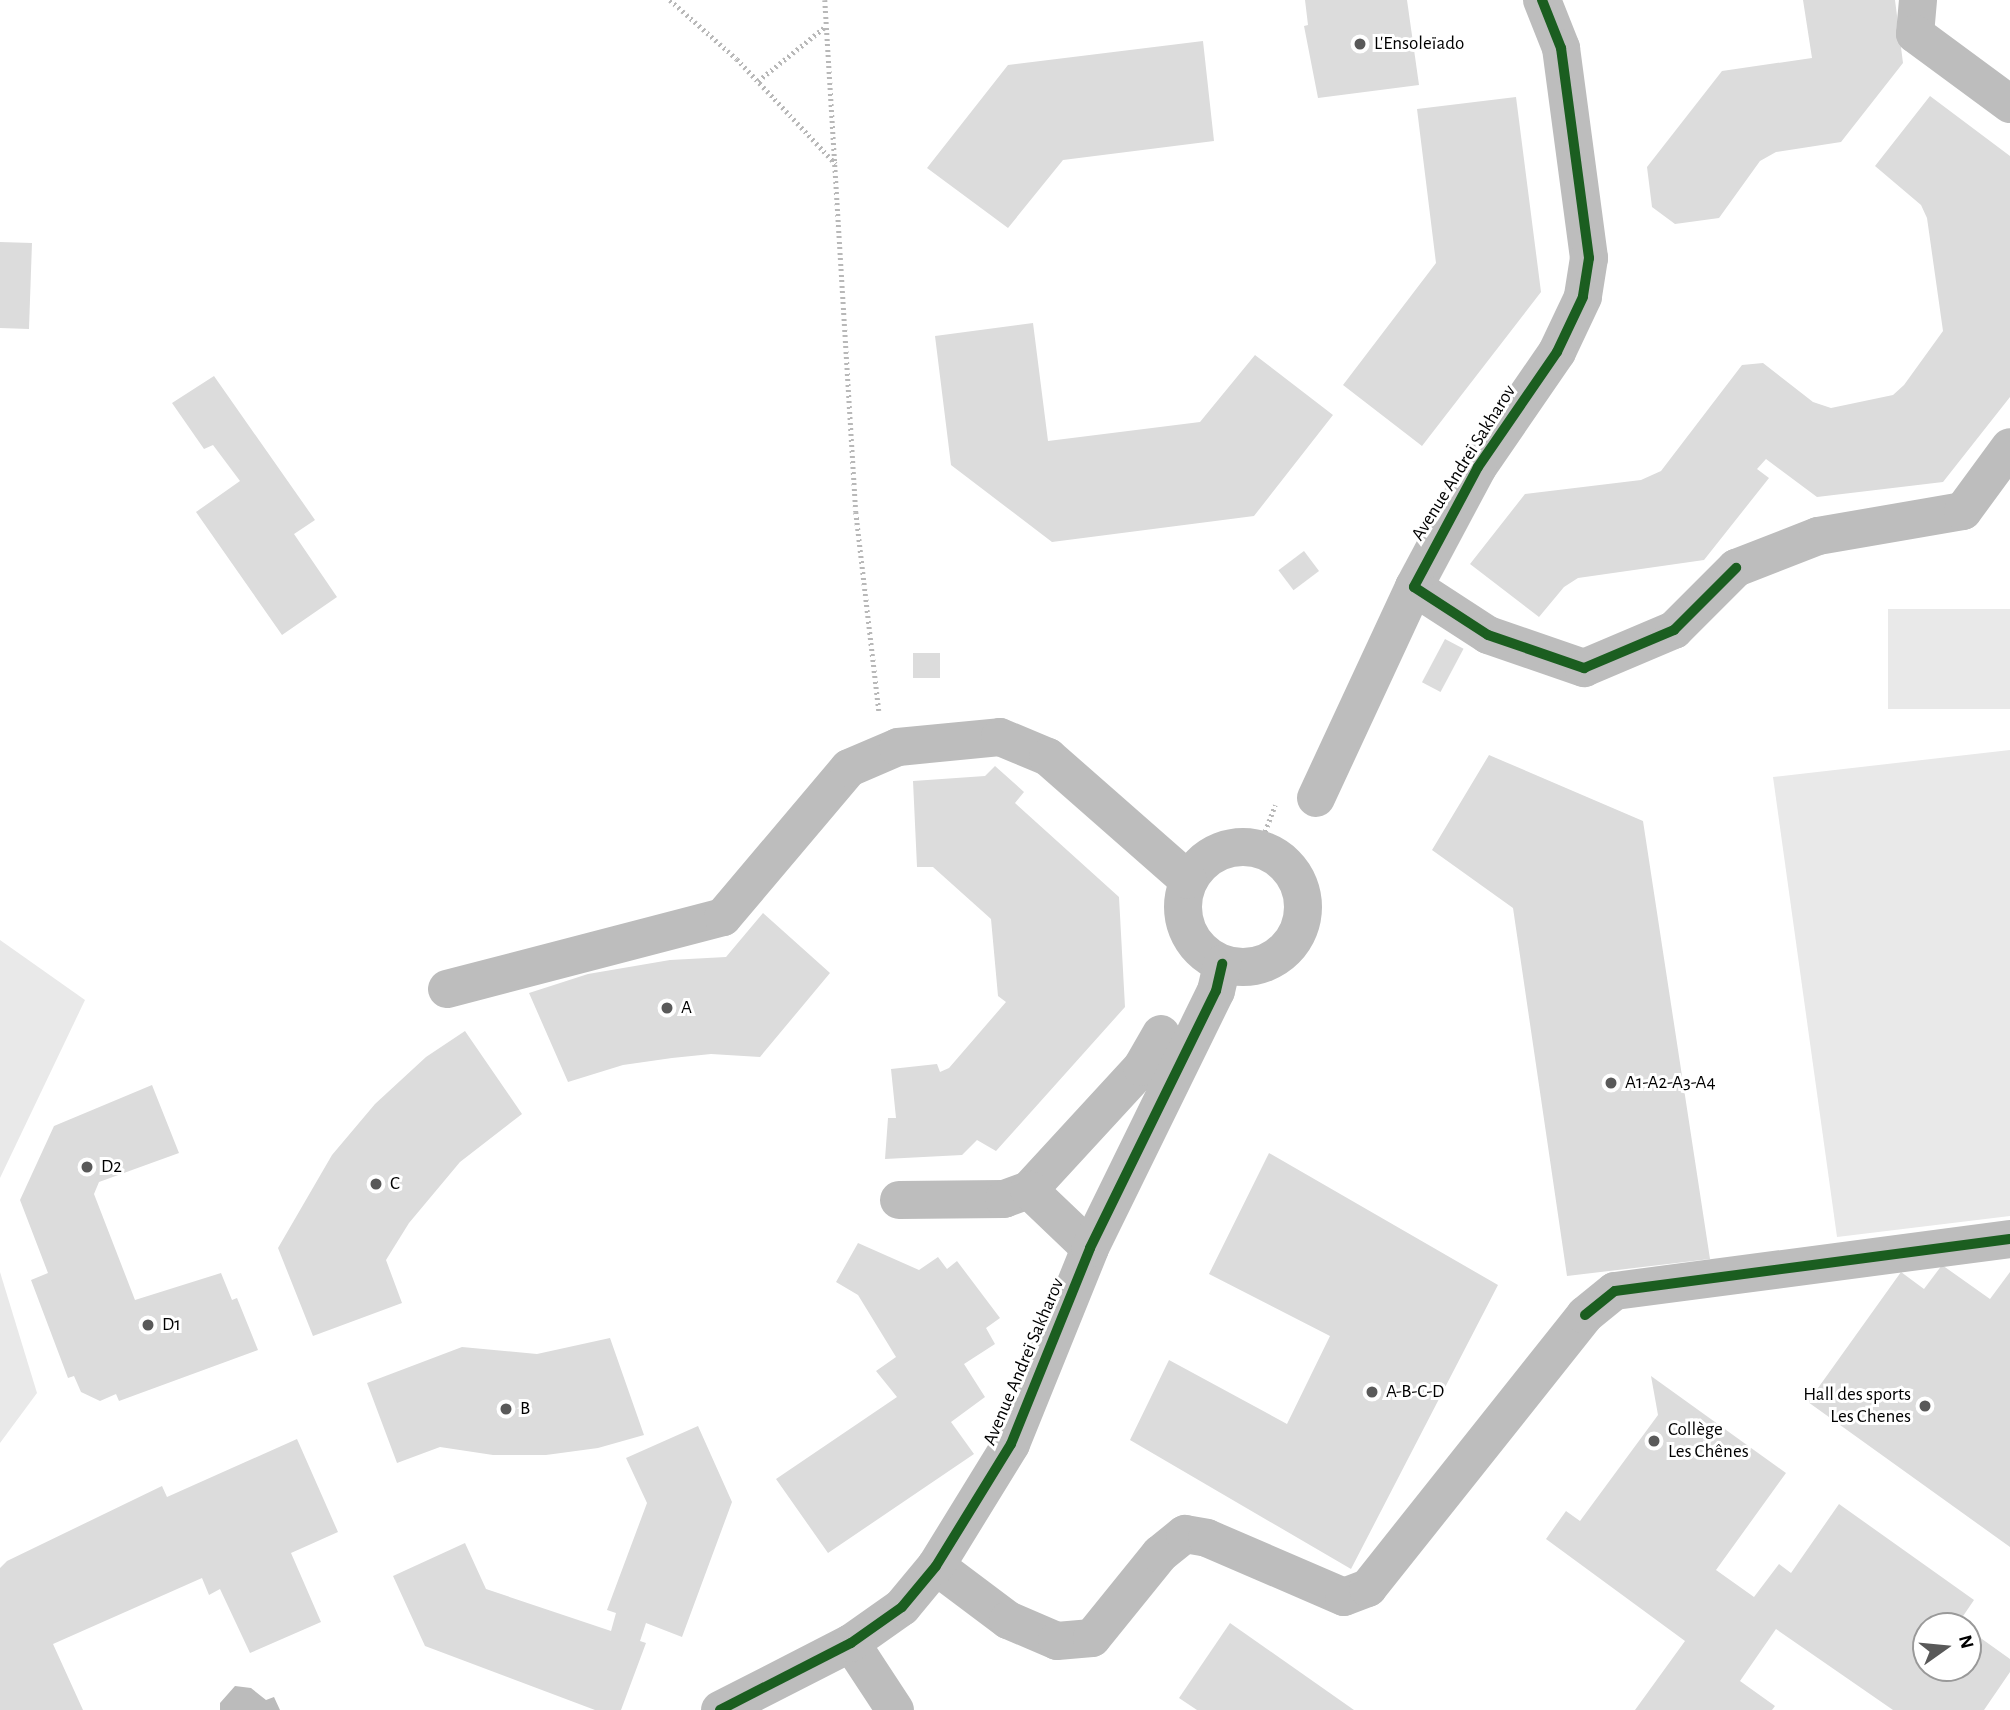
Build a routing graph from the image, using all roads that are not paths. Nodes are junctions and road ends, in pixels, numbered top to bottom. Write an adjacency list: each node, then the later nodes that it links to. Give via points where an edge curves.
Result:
1 (1542, 0): 5 (street, Avenue Andreï Sakharov, via 1561,48 1589,258 1583,297 1557,352 1478,467)
2 (1918, 0): 3 (street, via 1915,34)
3 (2010, 104)
4 (2010, 447): 5 (street, via 1964,511 1818,536 1736,568 1674,630 1584,668 1488,635)
5 (1414, 587): 6 (street, Avenue Andreï Sakharov)
6 (1315, 797)
7 (1188, 880): 8 (street, via 1182,905 1187,930 1201,951); 8 (street, via 1205,858 1231,846 1245,846 1259,847 1284,860 1300,883 1305,911 1297,938 1277,958 1260,965); 9 (street, via 1048,757 999,737 898,747 849,768 723,917)
8 (1222, 964): 14 (street, Avenue Andreï Sakharov, via 1216,991)
9 (447, 989)
10 (1161, 1034): 11 (street, via 1142,1067)
11 (1029, 1190): 12 (street, via 1004,1199); 14 (street)
12 (899, 1200)
13 (2010, 1239): 15 (street, via 1615,1291 1585,1315 1368,1588 1344,1597 1208,1538 1185,1534 1160,1554 1092,1638 1057,1641 1008,1620)
14 (1090, 1248): 15 (street, Avenue Andreï Sakharov, via 1011,1444)
15 (936, 1566): 16 (street, Avenue Andreï Sakharov, via 902,1607)
16 (851, 1643): 17 (street, Avenue Andreï Sakharov); 18 (street)
17 (720, 1710)
18 (895, 1710)

